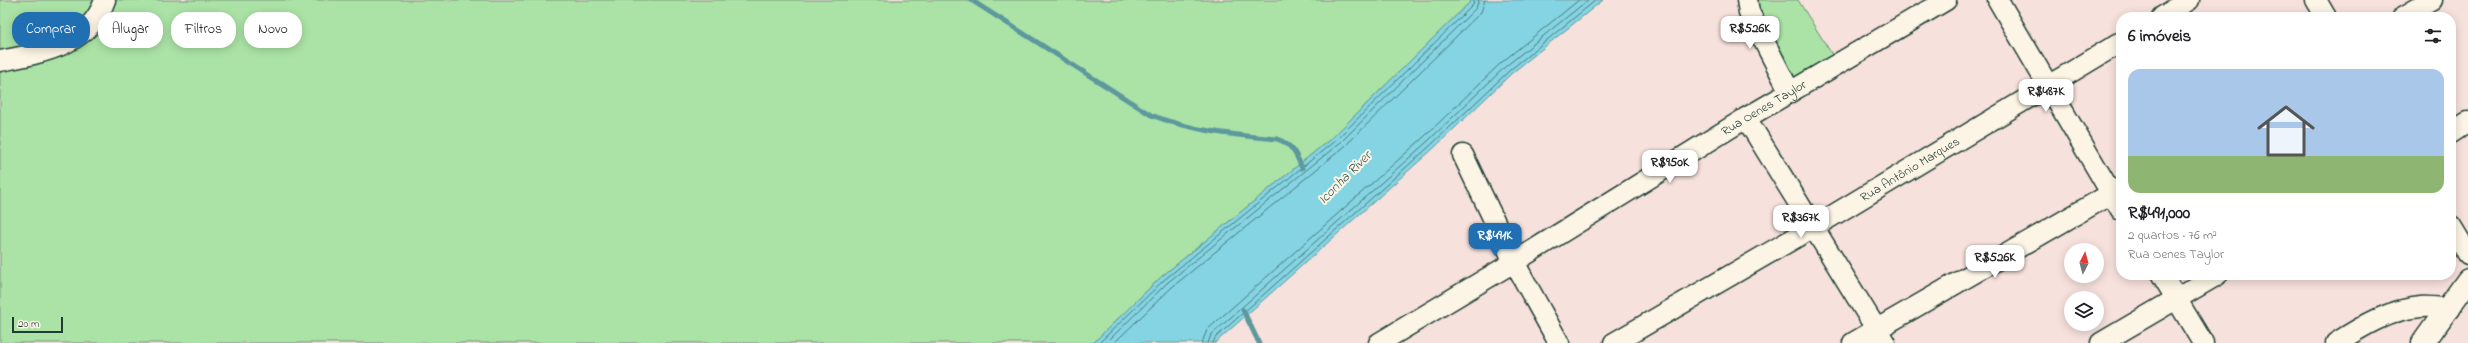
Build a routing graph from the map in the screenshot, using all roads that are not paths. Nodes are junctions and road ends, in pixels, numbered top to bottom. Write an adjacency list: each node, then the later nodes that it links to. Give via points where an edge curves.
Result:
1 (105, 0): 12 (street, via 92,24 78,37 48,51)
2 (1746, 0): 14 (street, via 1749,12)
3 (1946, 0): 14 (street, Rua Oenes Taylor)
4 (1998, 0): 13 (street)
5 (2189, 0): 8 (street)
6 (2316, 0): 9 (street)
7 (2432, 0): 10 (street)
8 (2170, 12)
9 (2323, 12)
10 (2412, 12)
11 (2116, 45): 13 (street, Rua Antônio Marques)
12 (0, 61)
13 (2049, 86): 19 (street); 21 (street, Rua Antônio Marques)
14 (1790, 92): 15 (street, Rua Oenes Taylor)
15 (1746, 118): 21 (street); 24 (street, Rua Oenes Taylor)
16 (2468, 122): 17 (street)
17 (2456, 130)
18 (1463, 155): 24 (street)
19 (2116, 194)
20 (2116, 198): 31 (street)
21 (1812, 228): 31 (street); 34 (street, Rua Antônio Marques)
22 (2456, 234): 23 (street)
23 (2468, 254)
24 (1514, 262): 30 (street, Rua Oenes Taylor); 33 (street)
25 (2165, 280): 28 (street)
26 (2208, 280): 28 (street)
27 (2468, 280): 29 (main road)
28 (2177, 299): 36 (street); 37 (street)
29 (2449, 309): 38 (street, via 2421,306 2394,312 2359,328); 39 (main road)
30 (1404, 336): 32 (street, Rua Oenes Taylor)
31 (1881, 336): 35 (street)
32 (1379, 343)
33 (1559, 343)
34 (1614, 343)
35 (1853, 343)
36 (2101, 343)
37 (2203, 343)
38 (2336, 343)
39 (2423, 343)

